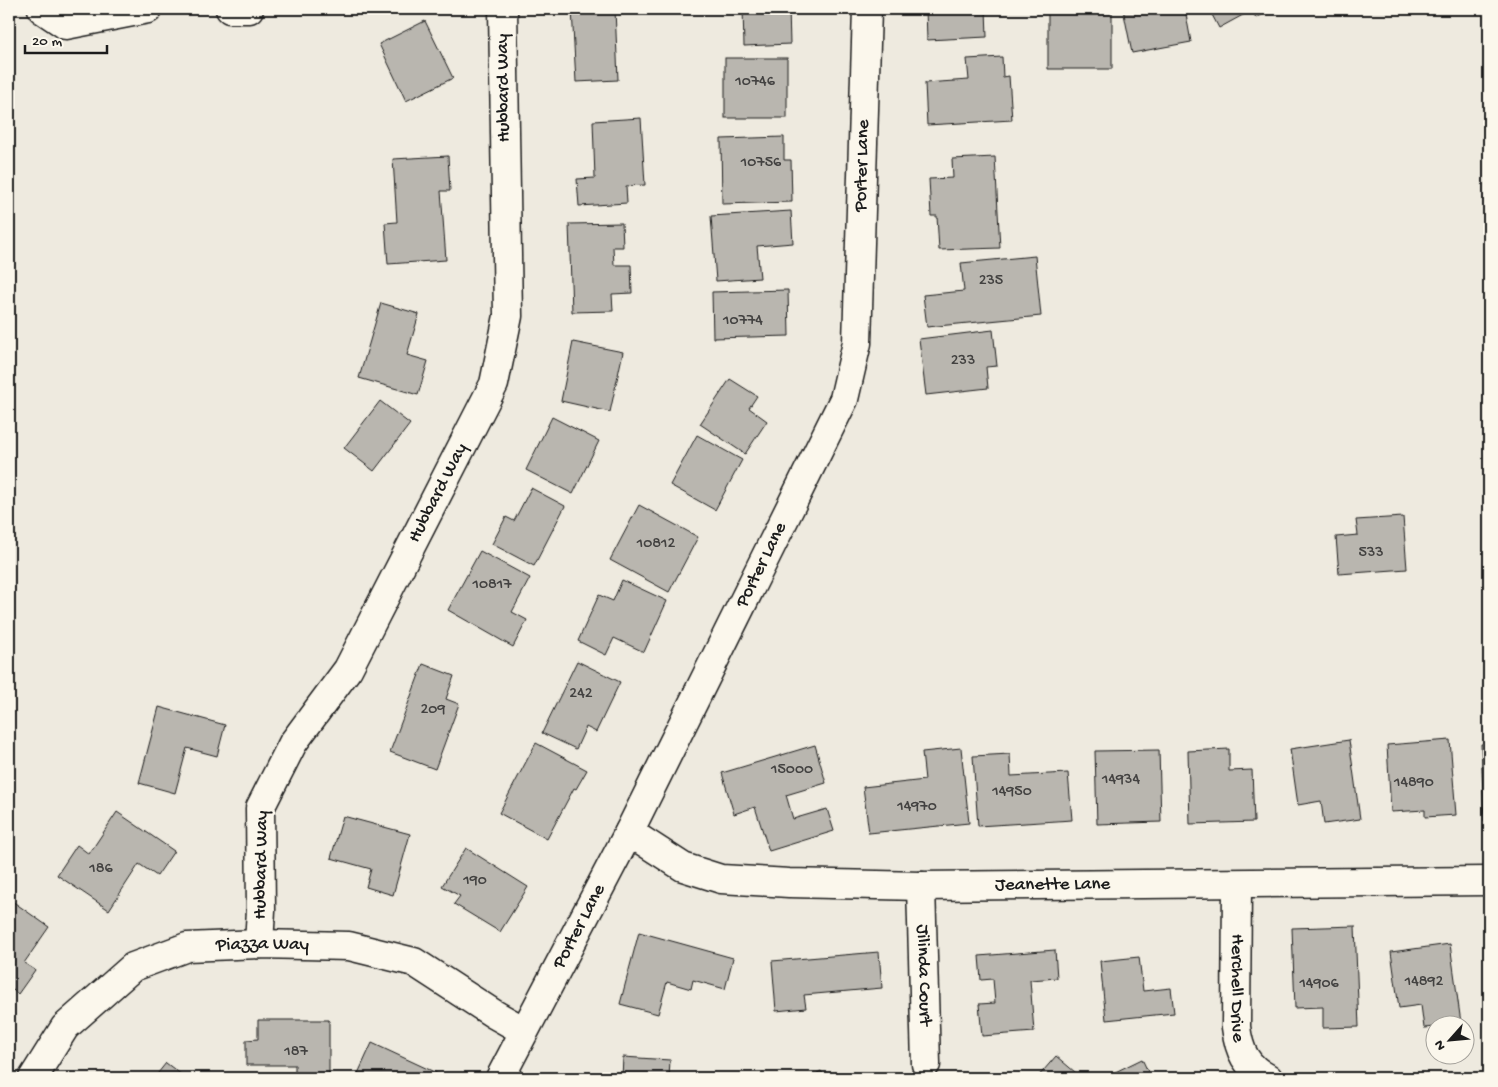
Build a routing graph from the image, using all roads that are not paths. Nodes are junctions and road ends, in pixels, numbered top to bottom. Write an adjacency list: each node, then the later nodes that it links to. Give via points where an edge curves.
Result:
1 (42, 9): 2 (street, via 66,25)
2 (148, 9)
3 (230, 9): 4 (street)
4 (249, 9)
5 (503, 9): 11 (street, Hubbard Way, via 508,316 494,384 348,670 292,743 260,808)
6 (867, 9): 7 (street, Porter Lane, via 857,343 844,399)
7 (630, 832): 10 (street, Jeanette Lane, via 683,867 721,879); 12 (street, Porter Lane)
8 (1489, 881): 9 (street, Jeanette Lane)
9 (1237, 884): 10 (street, Jeanette Lane); 16 (street, Herchell Drive, via 1238,1045 1246,1061)
10 (921, 886): 13 (street, Jilinda Court)
11 (259, 944): 12 (street, Piazza Way, via 349,946 414,962); 14 (street, Piazza Way, via 186,947 133,967 65,1027)
12 (524, 1031): 15 (street, Porter Lane)
13 (926, 1064)
14 (33, 1078)
15 (500, 1078)
16 (1268, 1078)

